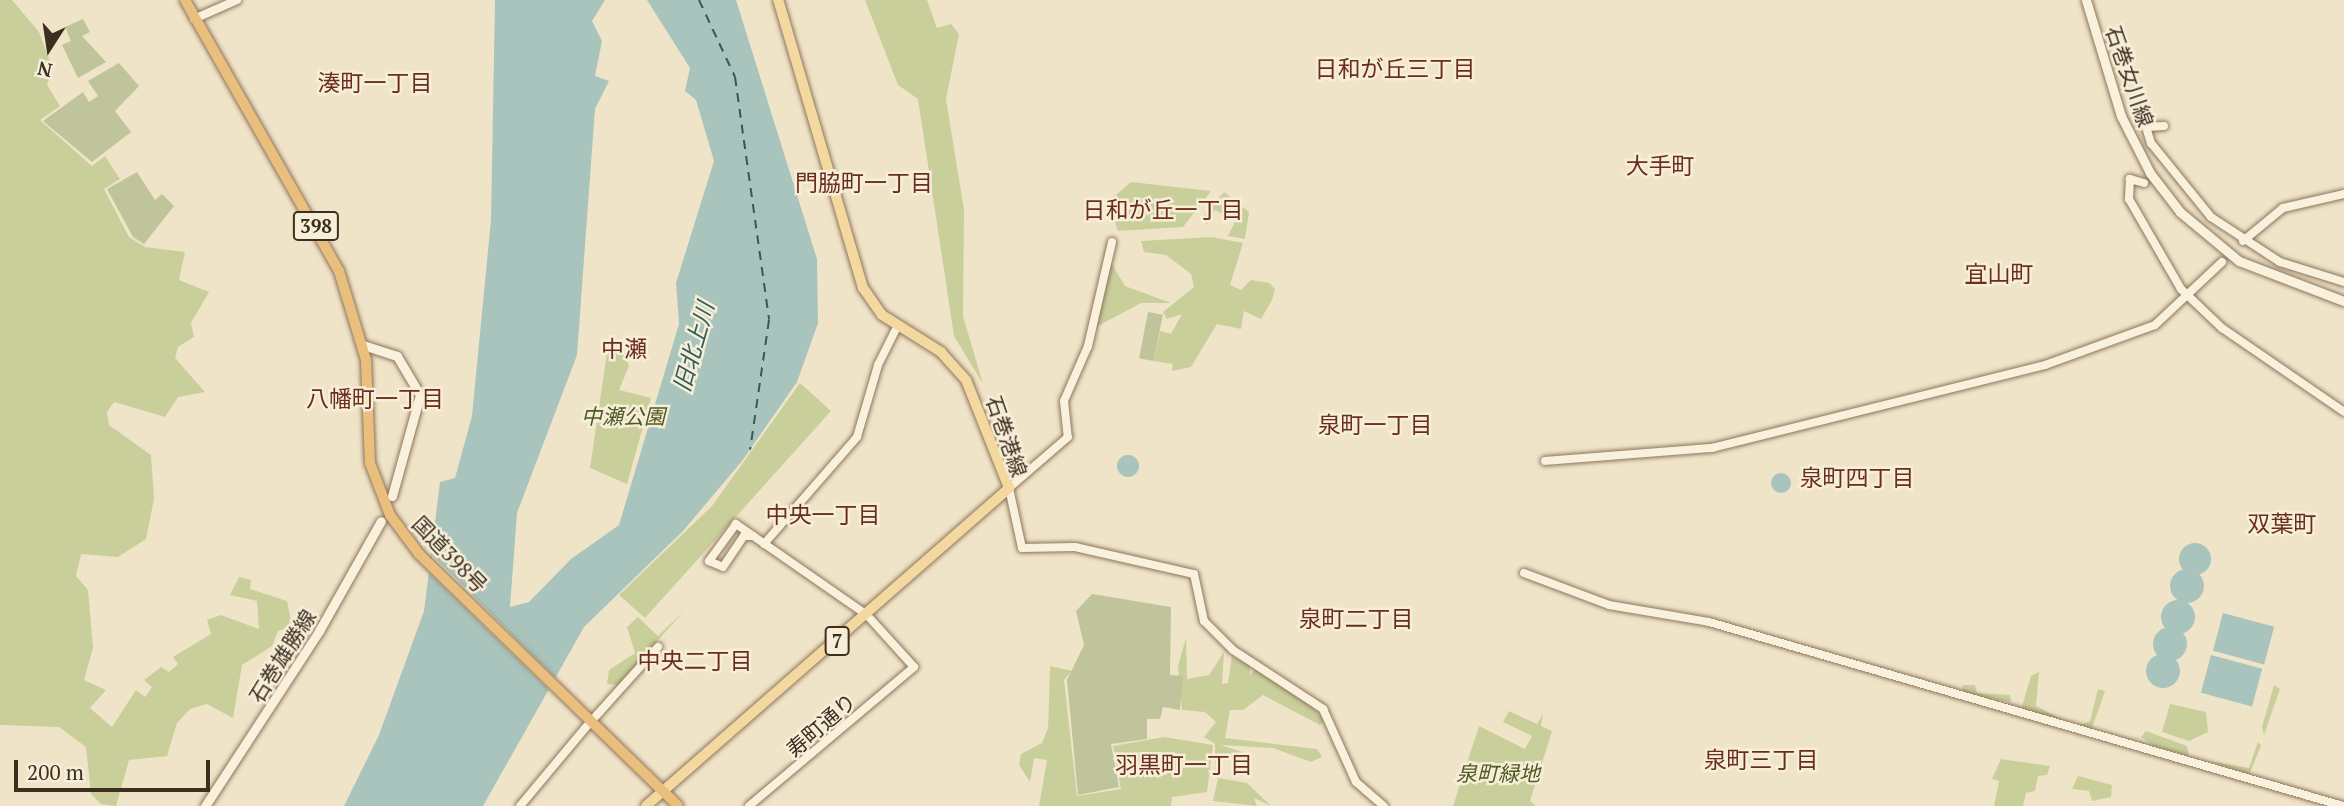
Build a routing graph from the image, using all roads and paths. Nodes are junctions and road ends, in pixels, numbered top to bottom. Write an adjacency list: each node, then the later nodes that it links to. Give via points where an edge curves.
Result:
1 (185, 0): 5 (highway, 国道398号 / 398)
2 (237, 0): 5 (street)
3 (778, 0): 15 (main road, 石巻港線, via 860,279 874,306)
4 (2086, 0): 14 (main road, 石巻女川線, via 2121,116 2150,173 2180,212 2239,261)
5 (194, 19): 16 (highway, 国道398号 / 398, via 325,241)
6 (2164, 126): 9 (street, via 2147,127 2156,152 2195,202)
7 (2144, 183): 13 (street, via 2130,179 2129,199 2151,247)
8 (2344, 194): 9 (street, via 2283,208)
9 (2243, 241): 12 (street, via 2296,269)
10 (1112, 242): 19 (street, via 1088,346 1064,401 1068,437)
11 (2222, 261): 13 (street)
12 (2344, 282)
13 (2188, 297): 17 (street, via 2222,328); 18 (street, via 2133,338 1907,401 1712,448)
14 (2344, 301)
15 (898, 326): 19 (main road, 石巻港線, via 942,352 965,380); 23 (street, via 878,365 857,437)
16 (363, 345): 20 (main road, via 397,356 420,395); 29 (highway, 国道398号 / 398, via 373,477 390,515 419,554)
17 (2344, 412)
18 (1545, 461)
19 (1009, 488): 25 (main road, 石巻港線 / 7); 35 (street, via 1022,548 1075,547 1194,574 1204,621 1233,650 1317,702 1356,782)
20 (392, 496)
21 (380, 521): 30 (main road, 石巻雄勝線, via 319,631)
22 (753, 536): 22 (street, via 744,536 723,567 709,561 736,524); 23 (street)
23 (764, 544): 25 (street)
24 (1524, 573): 36 (street, via 1609,605 1709,622)
25 (867, 615): 29 (main road, 石巻港線 / 7); 34 (street, 寿町通り, via 914,667)
26 (658, 647): 27 (street)
27 (596, 716)
28 (587, 726): 31 (street)
29 (662, 791): 32 (main road, 石巻港線); 33 (highway, 国道398号 / 398)
30 (205, 806)
31 (520, 806)
32 (646, 806)
33 (678, 806)
34 (749, 806)
35 (1384, 806)
36 (2343, 806)

